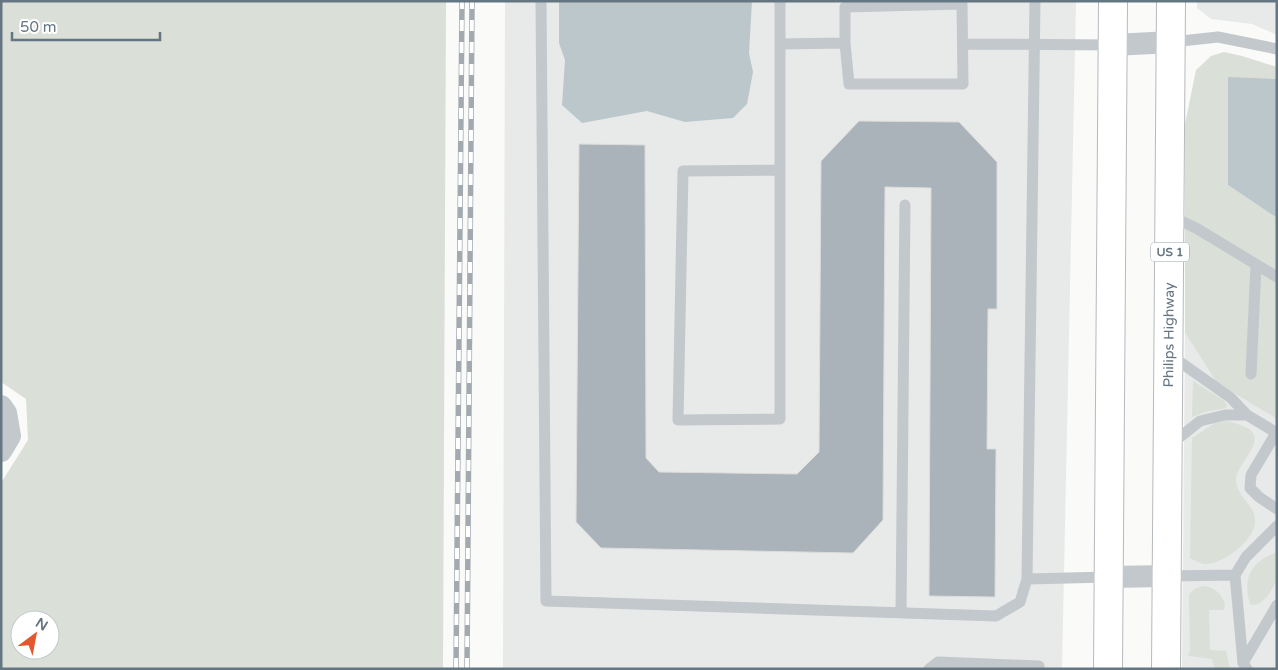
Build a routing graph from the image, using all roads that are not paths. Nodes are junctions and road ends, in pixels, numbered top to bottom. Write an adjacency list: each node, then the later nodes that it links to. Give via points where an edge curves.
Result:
1 (541, 1): 32 (lane, via 546,601)
2 (780, 1): 8 (lane)
3 (1035, 1): 10 (lane)
4 (1113, 1): 11 (main road)
5 (1172, 1): 6 (main road, Philips Highway / US 1)
6 (1172, 42): 11 (street); 12 (lane, via 1218,36); 15 (main road, Philips Highway / US 1)
7 (845, 43): 8 (lane); 9 (lane, via 845,7 962,4); 9 (lane, via 849,84 963,84)
8 (780, 44): 13 (lane)
9 (963, 44): 10 (lane)
10 (1034, 44): 11 (lane); 30 (lane)
11 (1112, 45): 29 (main road)
12 (1277, 49)
13 (780, 170): 13 (lane, via 780,419 678,420 683,171)
14 (905, 205): 32 (lane)
15 (1170, 216): 16 (lane); 18 (main road, Philips Highway / US 1)
16 (1256, 265): 17 (lane); 19 (lane)
17 (1277, 277)
18 (1169, 355): 21 (lane, via 1231,398); 23 (main road, Philips Highway / US 1)
19 (1251, 374)
20 (4, 409): 24 (street, via 10,436)
21 (1247, 415): 22 (lane); 23 (lane, via 1200,421)
22 (1277, 433): 25 (lane, via 1251,475 1250,488 1258,498)
23 (1168, 446): 28 (main road, Philips Highway / US 1)
24 (1, 452)
25 (1277, 509)
26 (1277, 526): 27 (lane, via 1246,557)
27 (1235, 575): 28 (lane); 33 (lane)
28 (1167, 576): 29 (street); 37 (main road, Philips Highway / US 1)
29 (1109, 577): 30 (lane); 36 (main road)
30 (1028, 579): 32 (lane, via 1020,602 996,616)
31 (1277, 605): 33 (lane)
32 (901, 612)
33 (1245, 666)
34 (929, 669): 35 (lane, via 938,662 1039,666)
35 (1039, 669)
36 (1108, 669)
37 (1166, 669)

